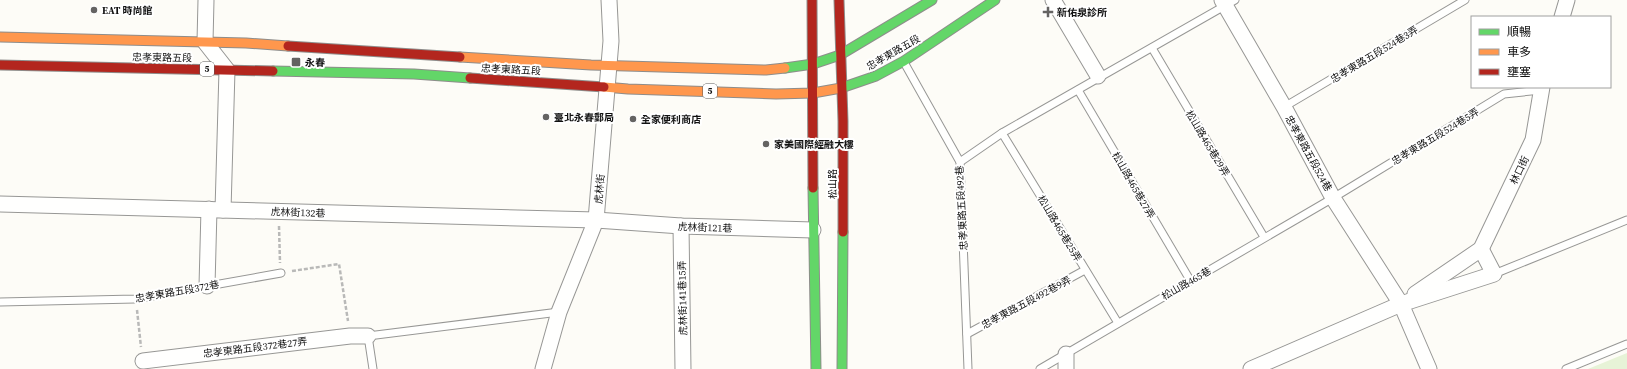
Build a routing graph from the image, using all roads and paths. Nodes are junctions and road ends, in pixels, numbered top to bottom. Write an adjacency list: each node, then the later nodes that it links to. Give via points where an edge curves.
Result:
1 (206, 0): 13 (street)
2 (609, 0): 19 (street, 虎林街)
3 (812, 0): 17 (main road, 松山路)
4 (839, 0): 15 (main road, 松山路)
5 (932, 0): 15 (main road, 忠孝東路五段)
6 (995, 0): 16 (main road, 忠孝東路五段 / 5)
7 (1054, 0): 21 (street)
8 (1465, 0): 27 (lane, 忠孝東路五段524巷3弄)
9 (1567, 0): 11 (street)
10 (1227, 2): 14 (lane); 27 (street, 忠孝東路五段524巷)
11 (1562, 16)
12 (0, 37): 13 (main road, 忠孝東路五段)
13 (205, 42): 19 (main road, 忠孝東路五段); 20 (street)
14 (1152, 48): 21 (lane); 38 (lane, 松山路465巷29弄)
15 (840, 55): 17 (main road, 忠孝東路五段); 23 (main road, 松山路)
16 (904, 61): 23 (main road, 忠孝東路五段 / 5, via 876,76); 29 (lane, 忠孝東路五段492巷)
17 (813, 64): 19 (main road, 忠孝東路五段, via 766,70); 26 (main road, 松山路)
18 (0, 65): 20 (main road, 忠孝東路五段 / 5)
19 (609, 65): 22 (street, 虎林街)
20 (227, 70): 22 (main road, 忠孝東路五段 / 5, via 414,74); 32 (street)
21 (1098, 76): 25 (lane)
22 (607, 87): 26 (main road, 忠孝東路五段 / 5, via 776,94); 34 (street, 虎林街)
23 (841, 88): 26 (main road, 忠孝東路五段 / 5); 60 (main road, 松山路)
24 (1542, 88): 30 (lane, 忠孝東路五段524巷5弄, via 1504,94); 39 (street, 林口街, via 1533,140)
25 (1078, 90): 28 (lane); 43 (lane, 松山路465巷27弄)
26 (813, 93): 37 (main road, 松山路)
27 (1284, 107): 30 (street, 忠孝東路五段524巷)
28 (1002, 132): 29 (lane); 40 (lane, 松山路465巷25弄)
29 (960, 162): 50 (lane, 忠孝東路五段492巷)
30 (1333, 198): 38 (lane, 松山路465巷); 47 (street, 忠孝東路五段524巷)
31 (0, 204): 32 (street, 虎林街132巷)
32 (216, 210): 33 (street, 虎林街132巷); 44 (street)
33 (278, 211): 34 (street, 虎林街132巷); 41 (path)
34 (596, 220): 36 (street, 虎林街121巷); 48 (street, 虎林街)
35 (1627, 220): 42 (lane)
36 (681, 226): 37 (street, 虎林街121巷); 58 (street, 虎林街141巷15弄)
37 (813, 230): 59 (main road, 松山路)
38 (1264, 237): 43 (lane, 松山路465巷)
39 (1482, 249): 42 (street); 47 (street)
40 (1085, 270): 49 (lane, 松山路465巷25弄); 50 (lane, 忠孝東路五段492巷9弄)
41 (281, 273): 44 (lane, 忠孝東路五段372巷); 51 (path, via 339,264)
42 (1494, 274): 47 (street)
43 (1190, 280): 49 (lane, 松山路465巷)
44 (207, 286): 45 (lane, 忠孝東路五段372巷)
45 (135, 299): 46 (lane, 忠孝東路五段372巷); 55 (path)
46 (0, 302)
47 (1401, 304): 63 (street); 64 (street, 忠孝東路五段524巷)
48 (559, 312): 52 (lane, 忠孝東路五段372巷27弄); 57 (street, 虎林街)
49 (1118, 323): 54 (lane, 松山路465巷)
50 (967, 334): 61 (lane, 忠孝東路五段492巷)
51 (350, 336): 52 (street, 忠孝東路五段372巷27弄); 55 (street, 忠孝東路五段372巷27弄)
52 (368, 336): 56 (lane)
53 (1627, 344): 65 (lane)
54 (1066, 362): 62 (lane, 松山路465巷)
55 (153, 363)
56 (373, 369)
57 (545, 369)
58 (682, 369)
59 (816, 369)
60 (842, 369)
61 (968, 369)
62 (1040, 369)
63 (1251, 369)
64 (1428, 369)
65 (1566, 369)

